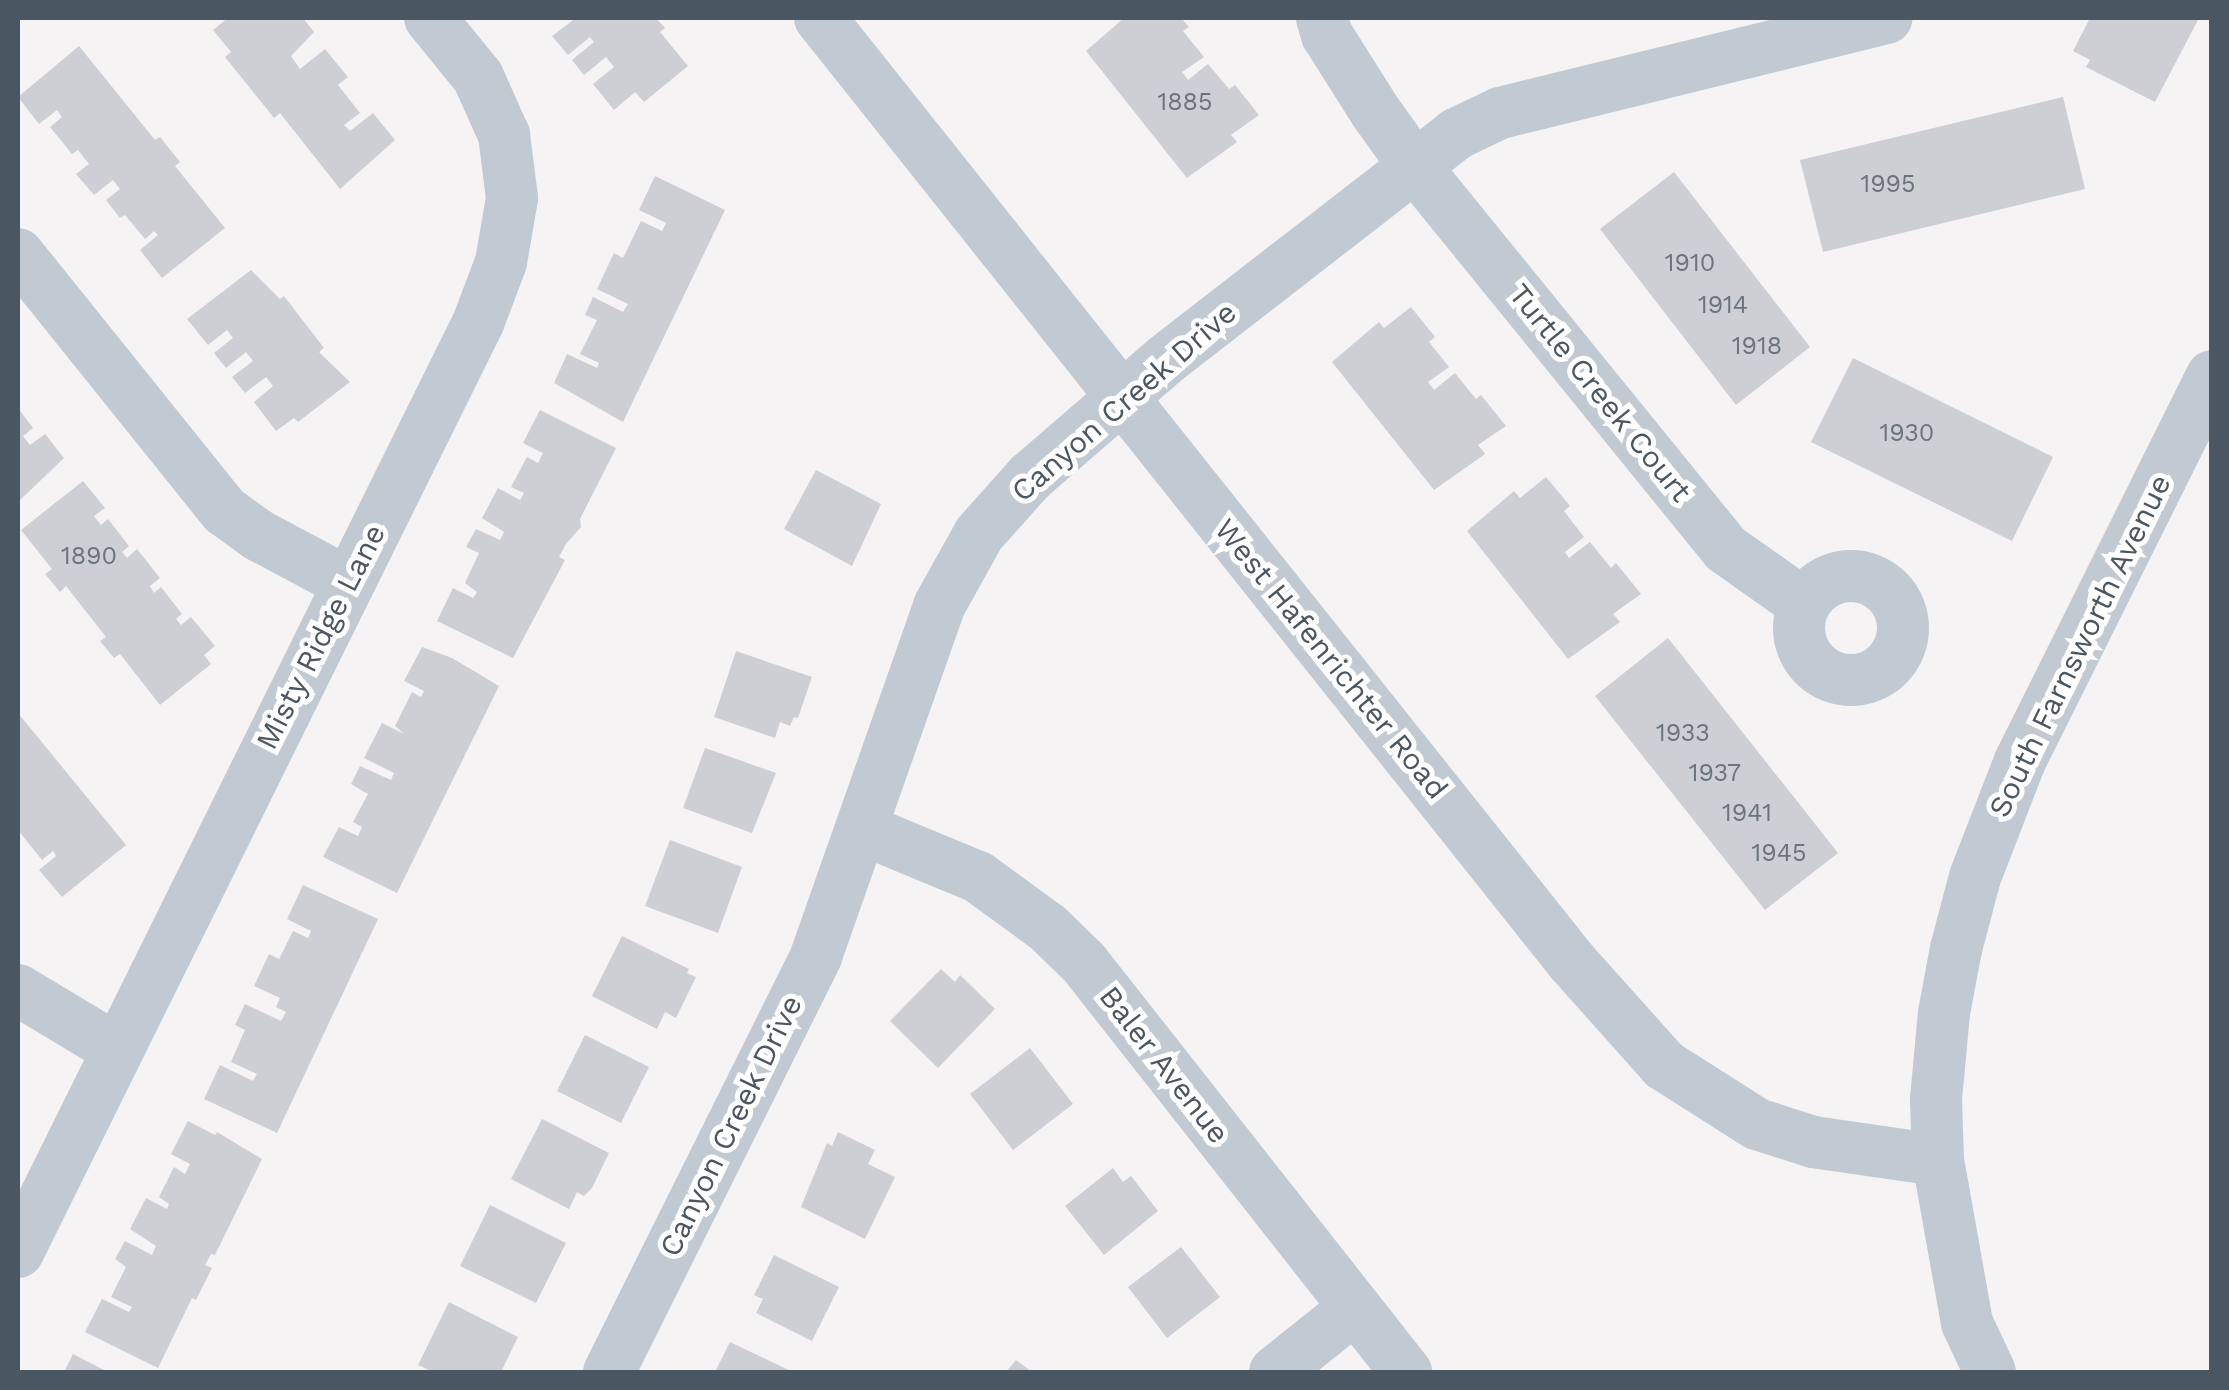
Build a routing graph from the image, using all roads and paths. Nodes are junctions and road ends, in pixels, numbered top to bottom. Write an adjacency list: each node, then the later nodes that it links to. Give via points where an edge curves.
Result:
1 (430, 18): 9 (street, Misty Ridge Lane, via 478,77 504,135 512,198 502,262 478,323)
2 (820, 18): 8 (street, West Hafenrichter Road)
3 (1322, 18): 5 (street, Turtle Creek Court)
4 (1887, 18): 5 (street, Canyon Creek Drive, via 1500,113)
5 (1413, 164): 8 (street, Canyon Creek Drive); 10 (street, Turtle Creek Court, via 1726,550)
6 (18, 254): 9 (street, via 226,511)
7 (2212, 376): 14 (street, South Farnsworth Avenue, via 2020,761 1975,877 1944,1013)
8 (1122, 397): 11 (street, Canyon Creek Drive, via 1030,477 979,534 940,606); 14 (street, West Hafenrichter Road, via 1572,962 1664,1065 1757,1124 1813,1142)
9 (348, 583): 13 (street, Misty Ridge Lane)
10 (1804, 604)
11 (862, 829): 16 (street, Baler Avenue, via 978,877 1048,928 1084,964); 17 (street, Canyon Creek Drive, via 816,956)
12 (18, 990): 13 (street)
13 (116, 1048): 15 (street, Misty Ridge Lane)
14 (1938, 1160): 20 (street, South Farnsworth Avenue, via 1968,1323)
15 (18, 1252)
16 (1354, 1308): 18 (street); 19 (street, Baler Avenue)
17 (609, 1372)
18 (1275, 1372)
19 (1406, 1372)
20 (1990, 1372)

